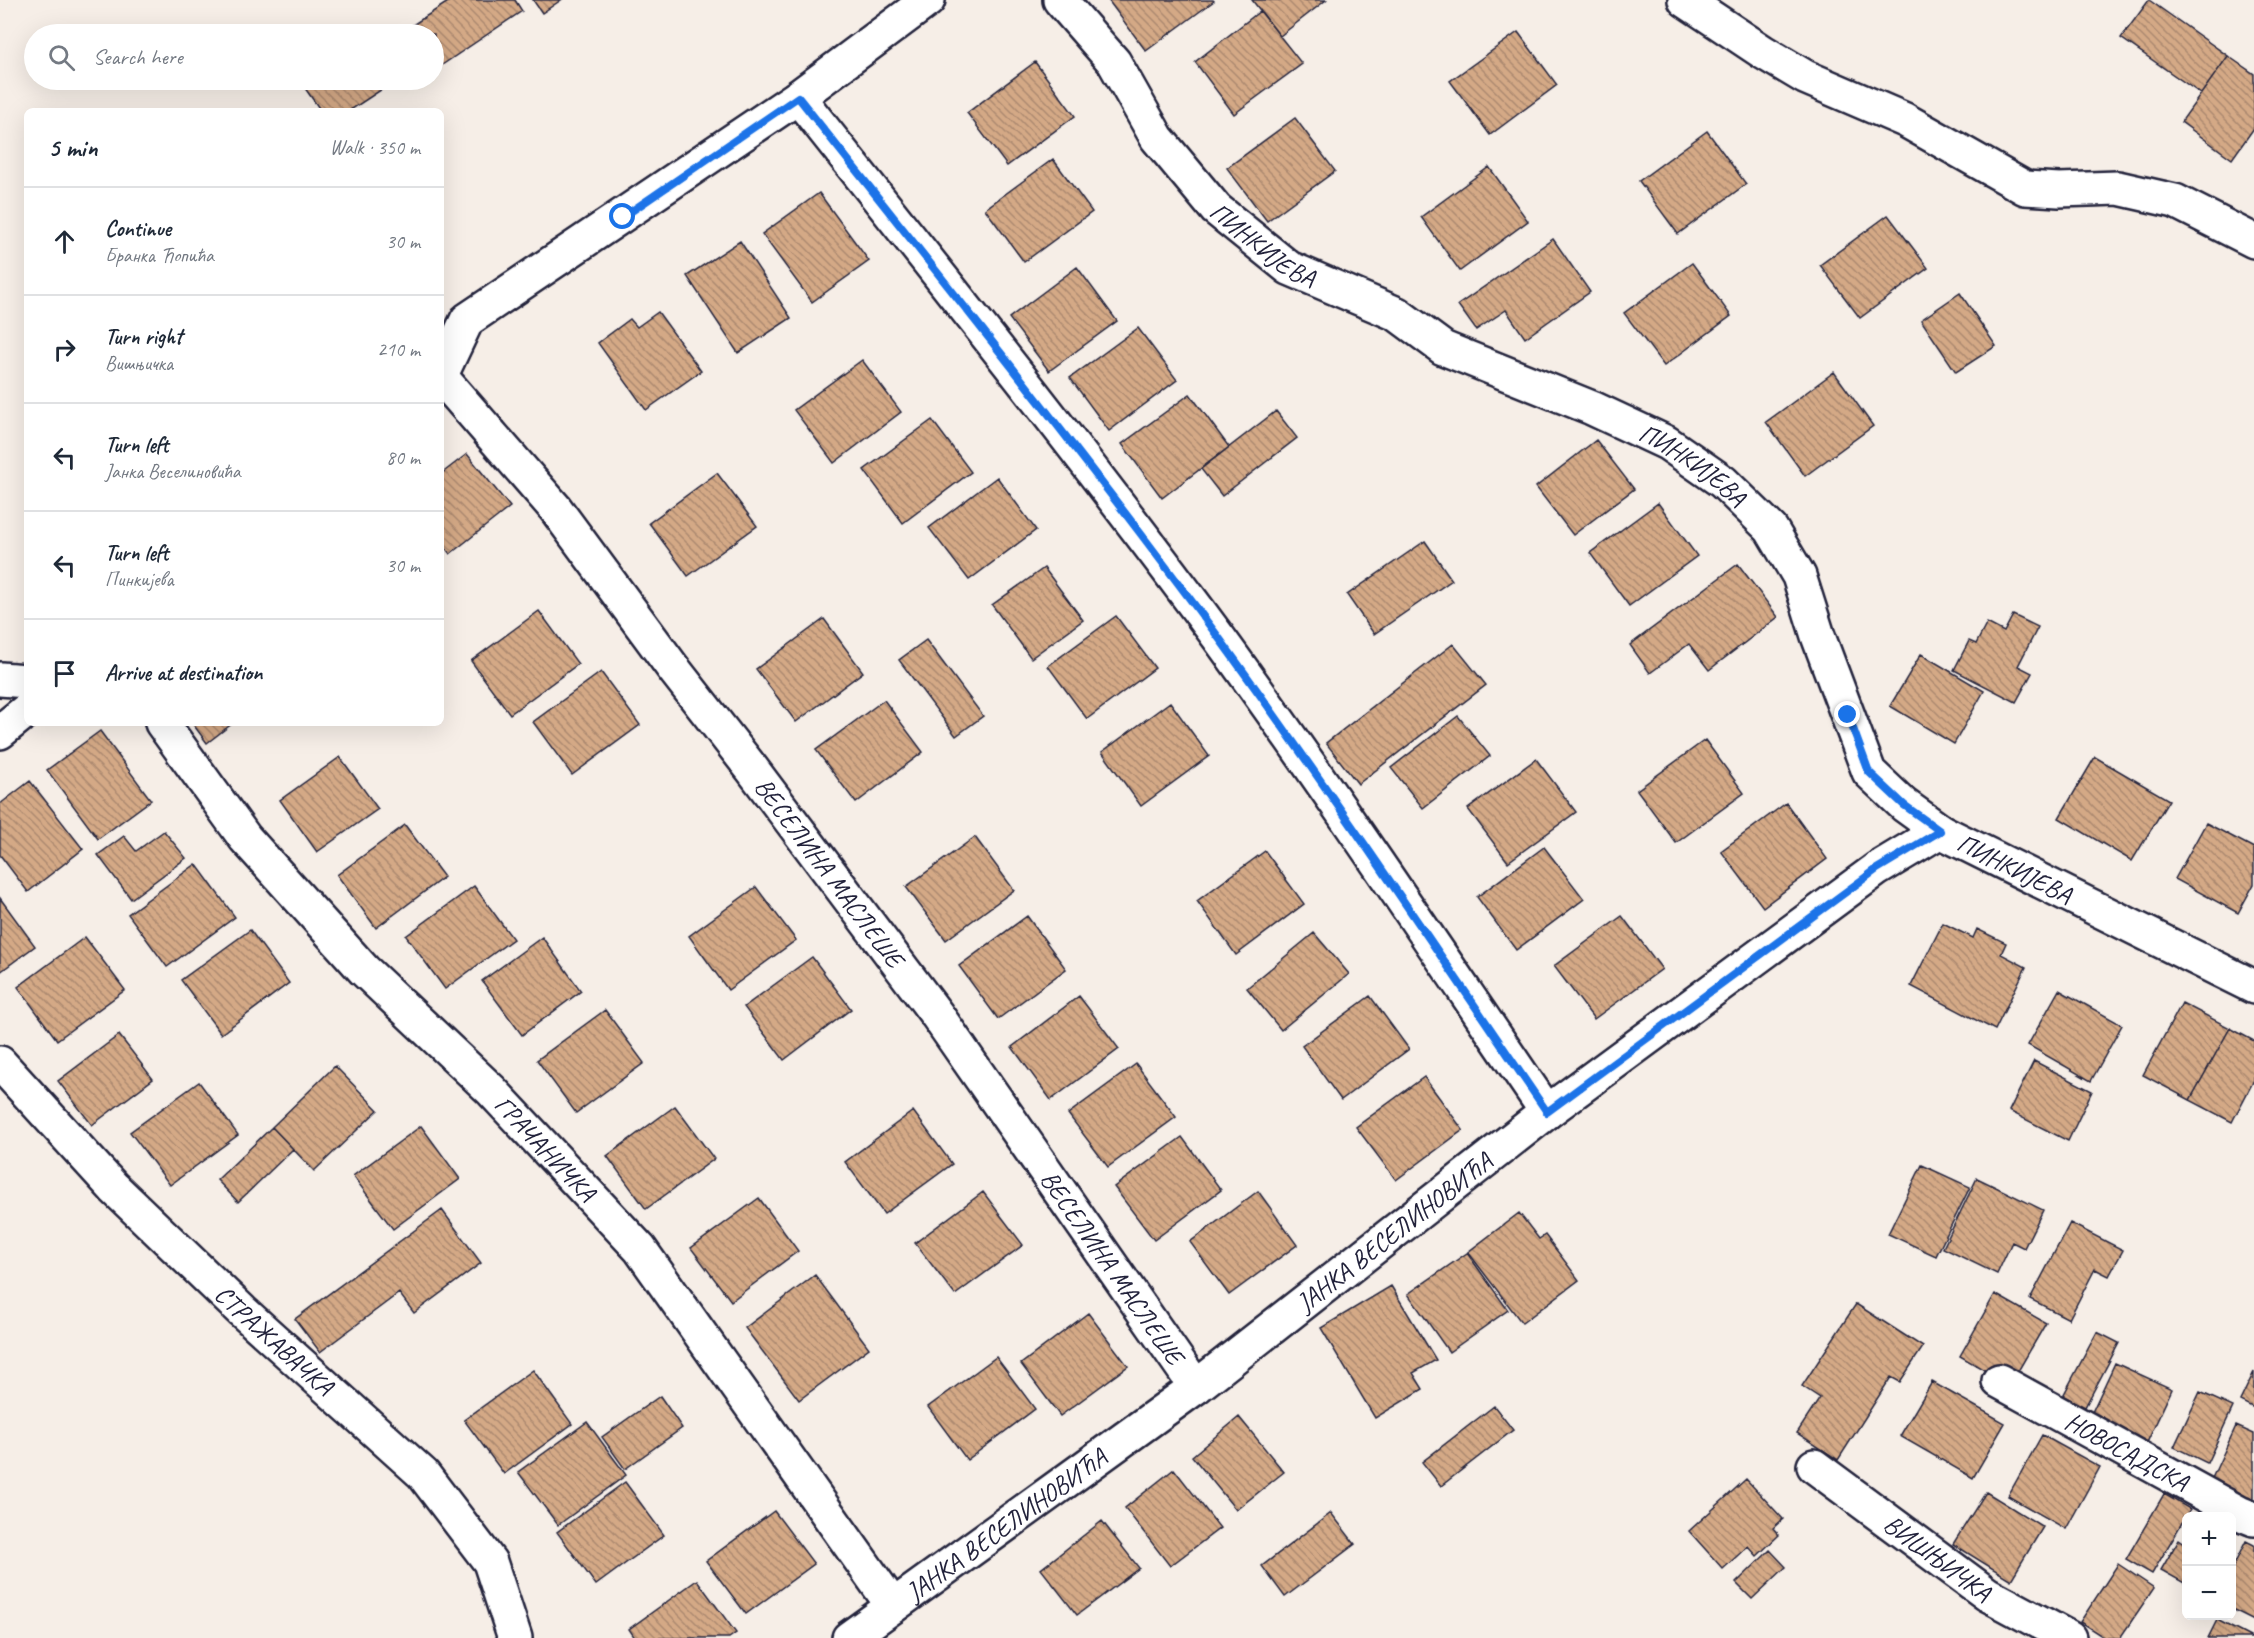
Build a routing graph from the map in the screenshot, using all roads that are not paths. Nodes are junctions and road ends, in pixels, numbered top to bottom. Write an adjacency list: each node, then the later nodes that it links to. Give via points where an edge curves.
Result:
1 (928, 0): 4 (street)
2 (1060, 0): 13 (street, ПИНКИЈЕВА, via 1114,62 1157,138 1216,209 1289,268 1397,314 1443,348 1667,443 1723,482 1771,529 1798,576 1869,772 1904,805)
3 (1685, 0): 5 (street, via 1805,77 1905,120 2025,188 2118,188 2175,201)
4 (798, 97): 6 (street, via 467,320); 16 (street, via 1004,356 1219,638)
5 (2254, 241)
6 (444, 370)
7 (444, 379): 18 (street, ВЕСЕЛИНА МАСЛЕШЕ, via 555,508 937,1016)
8 (0, 679): 9 (street)
9 (24, 681)
10 (24, 712): 12 (street)
11 (164, 726): 21 (street, ГРАЧАНИЧКА, via 245,838 356,962 491,1090 640,1249)
12 (0, 732)
13 (1940, 831): 14 (street, ПИНКИЈЕВА); 16 (street, ЈАНКА ВЕСЕЛИНОВИЋА, via 1877,869)
14 (2254, 987)
15 (0, 1063): 22 (street, СТРАЖАВАЧКА, via 122,1196 423,1474 490,1562)
16 (1547, 1112): 18 (street, ЈАНКА ВЕСЕЛИНОВИЋА)
17 (1999, 1381): 20 (street, НОВОСАДСКА)
18 (1196, 1387): 21 (street, ЈАНКА ВЕСЕЛИНОВИЋА)
19 (1814, 1466): 24 (street, ВИШЊИЧКА, via 1987,1594)
20 (2254, 1519)
21 (893, 1606): 23 (street, ЈАНКА ВЕСЕЛИНОВИЋА)
22 (515, 1638)
23 (849, 1638)
24 (2069, 1638)

